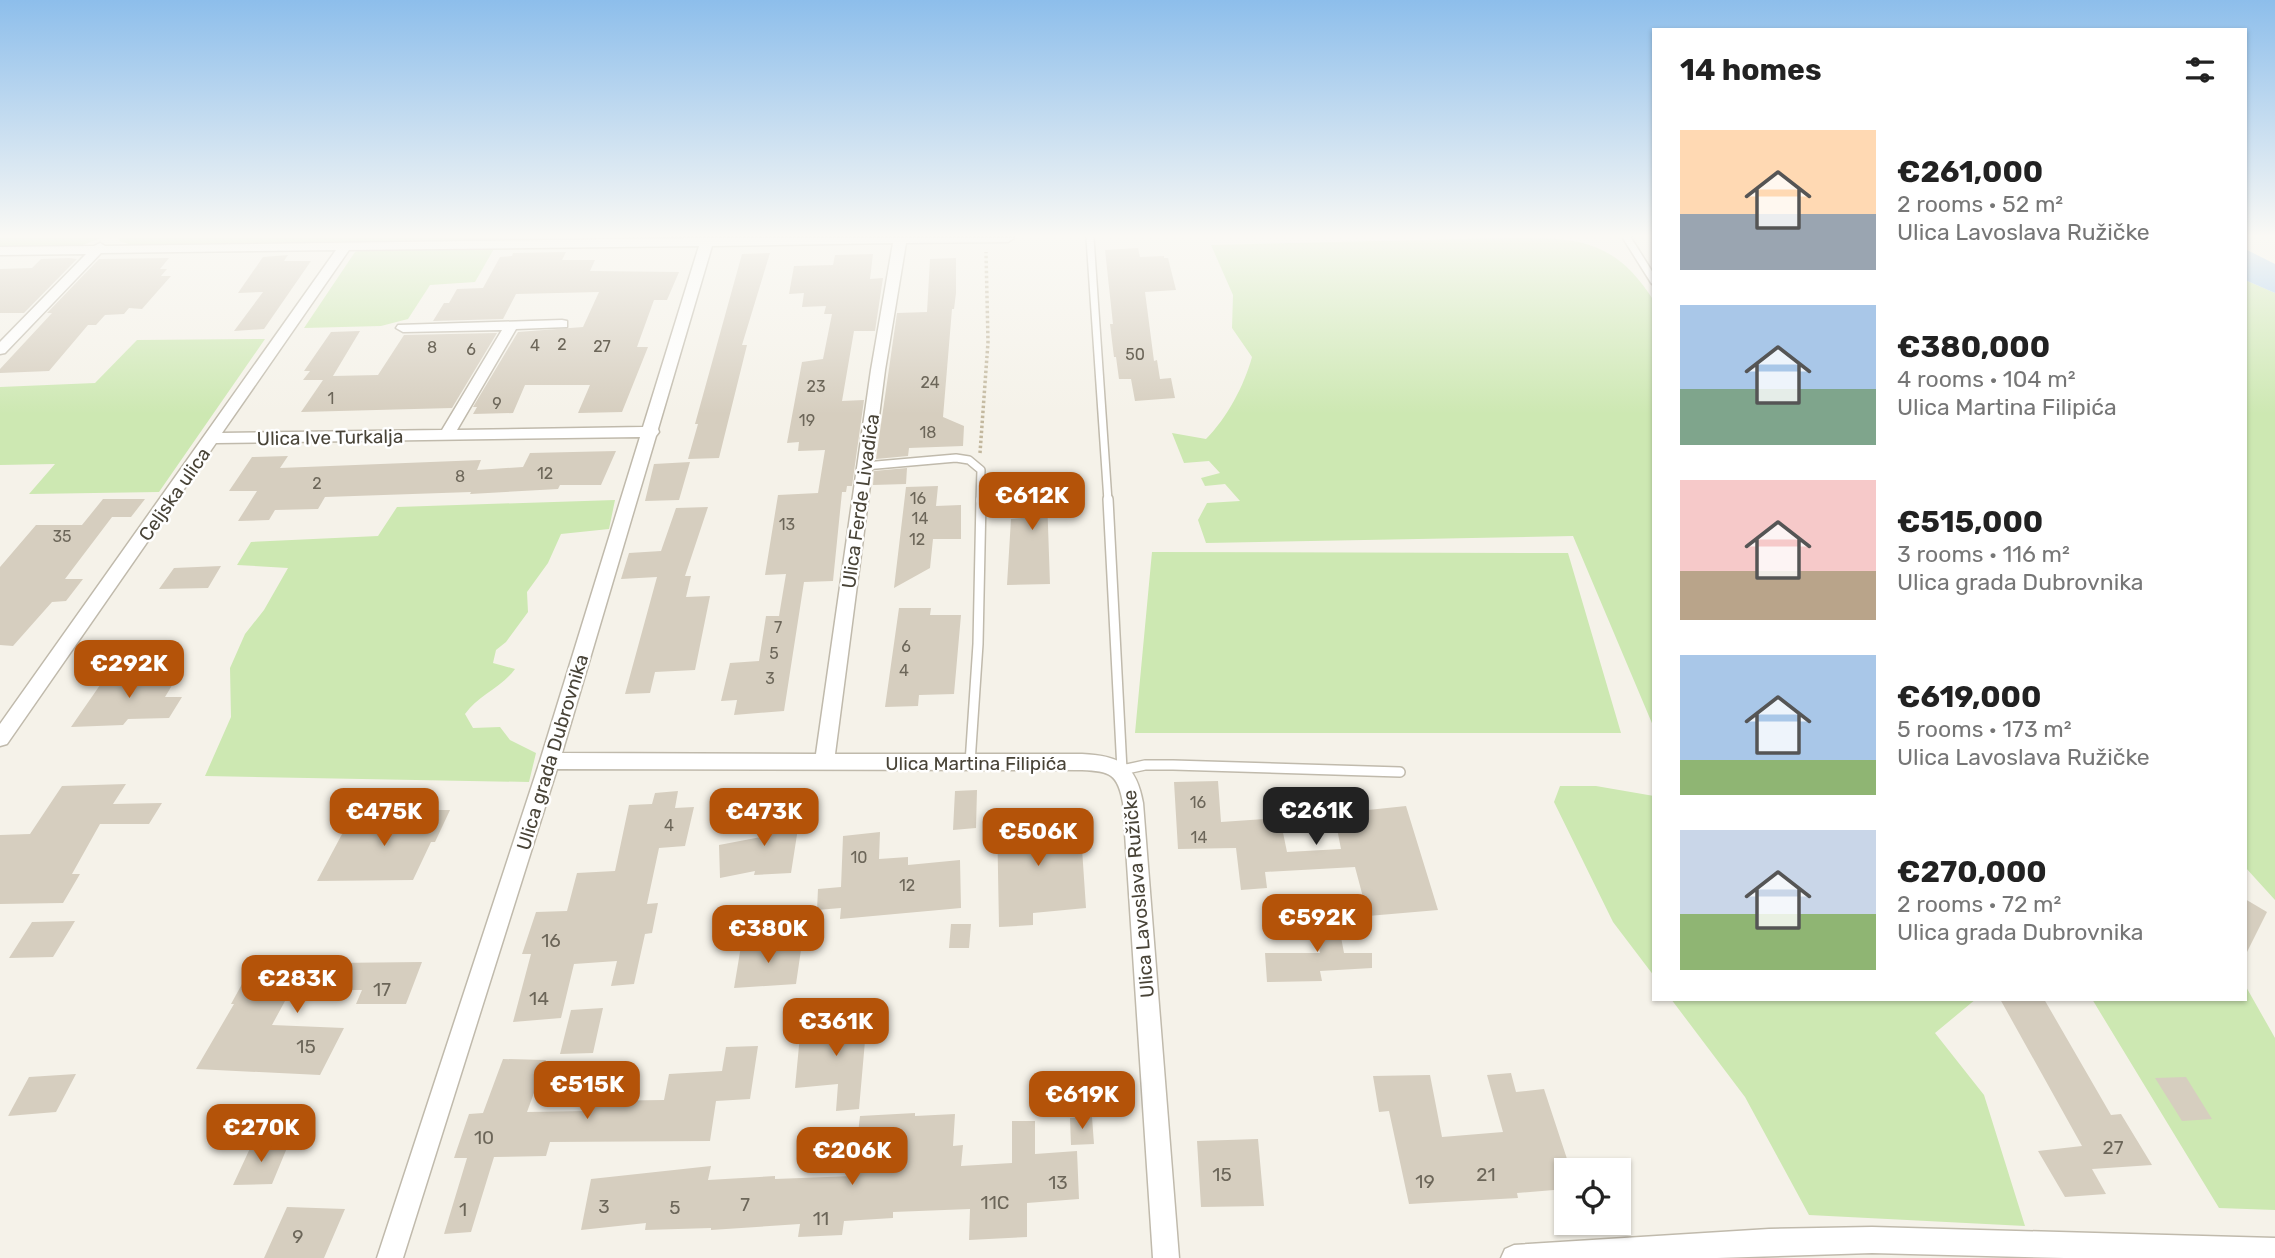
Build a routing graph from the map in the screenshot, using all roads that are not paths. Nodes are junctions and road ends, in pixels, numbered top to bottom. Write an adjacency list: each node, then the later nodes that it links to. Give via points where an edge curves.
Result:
1 (51, 297): 9 (street)
2 (311, 297): 12 (street, Celjska ulica)
3 (691, 297): 10 (street, Ulica grada Dubrovnika)
4 (891, 297): 13 (street, Ulica Ferde Livadića)
5 (1094, 297): 18 (lane, Ulica Lavoslava Ružičke)
6 (562, 324): 7 (street)
7 (511, 326): 8 (street); 11 (street)
8 (403, 328)
9 (0, 349)
10 (652, 432): 11 (street, Ulica Ive Turkalja); 15 (street, Ulica grada Dubrovnika)
11 (446, 436): 12 (street, Ulica Ive Turkalja)
12 (213, 438): 14 (street, Celjska ulica)
13 (865, 466): 16 (street, Ulica Ferde Livadića); 17 (lane, via 956,458 974,463 982,474)
14 (0, 739)
15 (550, 761): 16 (street, Ulica Martina Filipića); 21 (street, Ulica grada Dubrovnika)
16 (824, 762): 17 (street, Ulica Martina Filipića)
17 (970, 763): 18 (street, Ulica Martina Filipića, via 1094,762)
18 (1122, 770): 19 (lane, Ulica Martina Filipića, via 1173,765); 22 (street, Ulica Lavoslava Ružičke, via 1133,803)
19 (1400, 772)
20 (2275, 1251): 23 (street, via 1872,1240)
21 (390, 1258)
22 (1166, 1258)
23 (1514, 1258)

